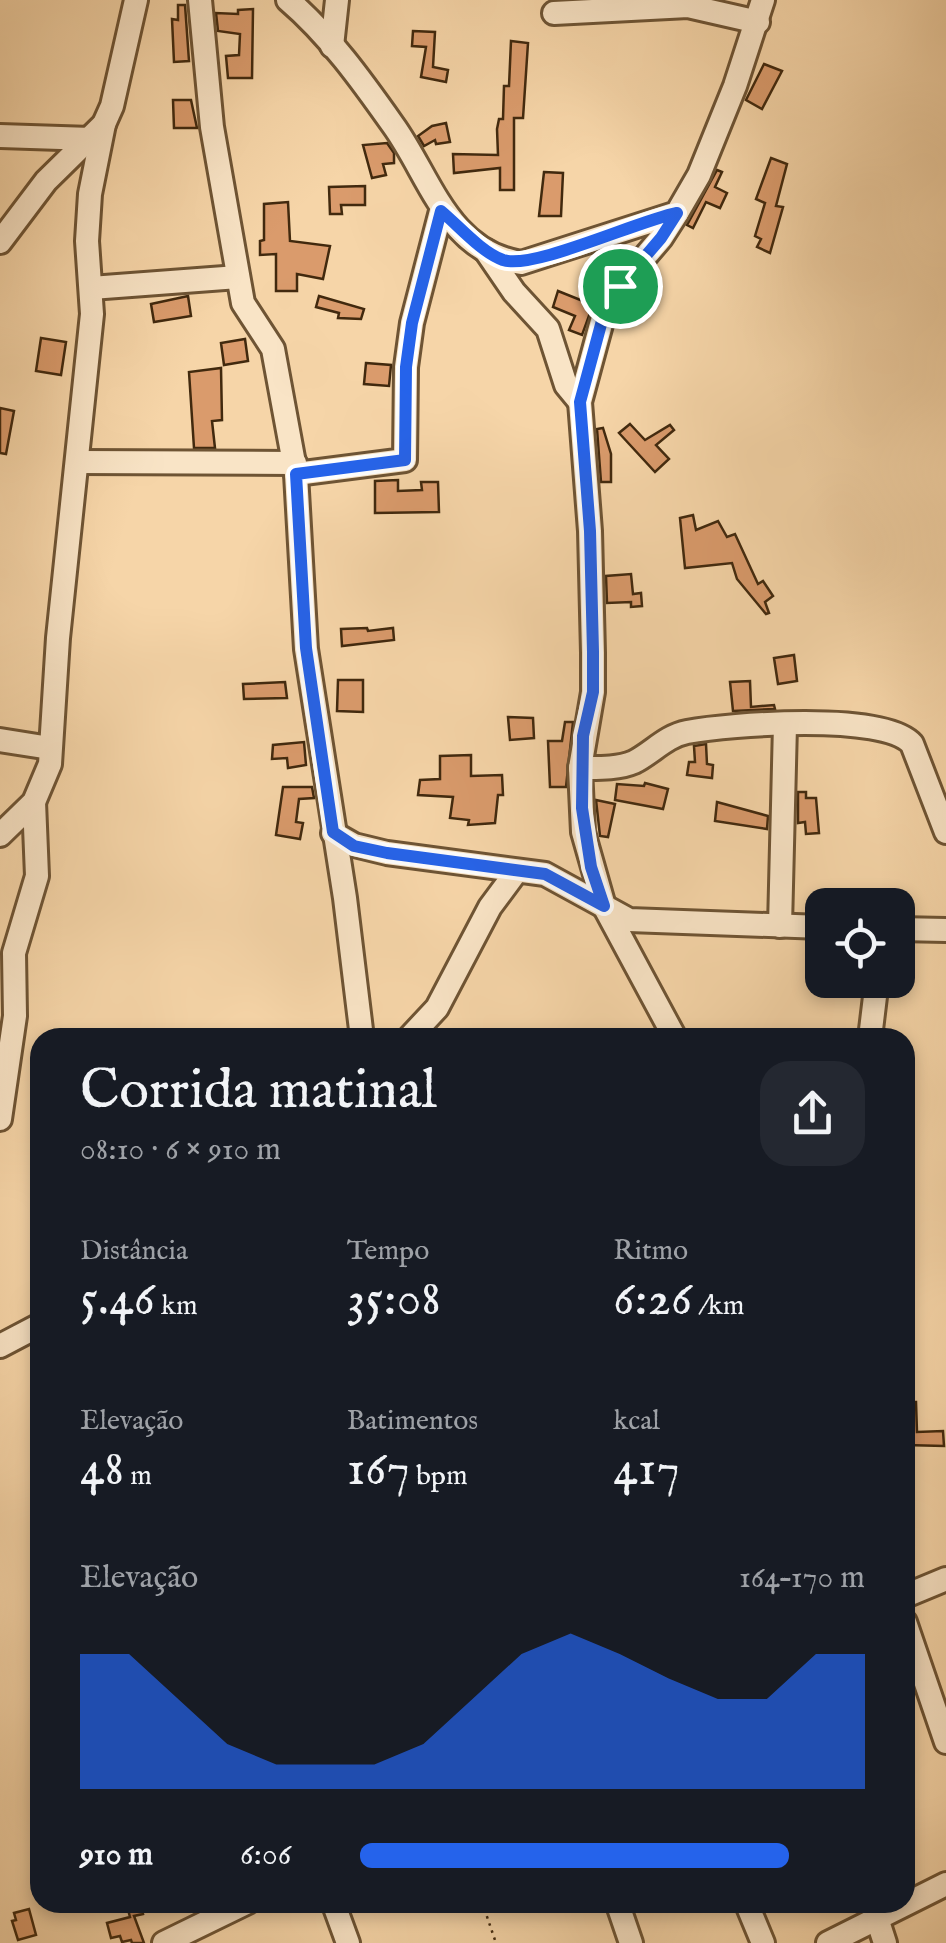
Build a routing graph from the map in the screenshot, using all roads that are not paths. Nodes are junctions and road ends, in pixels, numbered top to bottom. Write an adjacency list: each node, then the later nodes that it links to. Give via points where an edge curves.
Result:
1 (136, 0): 8 (street, via 112,106)
2 (200, 0): 14 (street, via 212,127)
3 (288, 0): 7 (street)
4 (337, 0): 7 (street)
5 (760, 11): 6 (street, via 688,6); 11 (street, via 699,175)
6 (554, 13)
7 (332, 46): 10 (street, via 396,129)
8 (97, 131): 9 (street); 12 (street); 15 (street, via 87,240)
9 (0, 136)
10 (441, 211): 13 (street); 18 (street, via 412,323 405,460)
11 (677, 213): 13 (street, via 520,262 501,260); 16 (street, via 603,317)
12 (0, 242)
13 (484, 248): 16 (street, via 548,328 571,395)
14 (238, 277): 15 (street); 18 (street, via 248,317 273,349)
15 (92, 288): 17 (street)
16 (580, 402): 22 (street, via 593,652)
17 (79, 462): 18 (street); 21 (street)
18 (295, 468): 24 (street, via 306,648)
19 (785, 724): 22 (street, via 687,732 631,764); 25 (street, via 866,725 905,736); 29 (street)
20 (0, 740): 21 (street)
21 (50, 748): 23 (street)
22 (580, 768): 28 (street, via 583,832)
23 (34, 802): 26 (street); 38 (street, via 36,876 14,953 15,1016)
24 (333, 832): 27 (street, via 354,846); 34 (street)
25 (946, 832)
26 (0, 835)
27 (516, 872): 28 (street, via 545,874); 35 (street, via 437,1008)
28 (604, 906): 29 (street, via 628,920); 36 (street)
29 (780, 926): 30 (street)
30 (805, 927)
31 (915, 929): 32 (street)
32 (946, 930)
33 (875, 998): 37 (street)
34 (361, 1028)
35 (418, 1028)
36 (670, 1028)
37 (871, 1028)
38 (0, 1118)
39 (30, 1330): 40 (street)
40 (0, 1346)
41 (946, 1579): 42 (street)
42 (915, 1592)
43 (915, 1651): 44 (street)
44 (946, 1742)
45 (946, 1884): 46 (street)
46 (915, 1895)
47 (225, 1913): 53 (street)
48 (336, 1913): 54 (street)
49 (621, 1913): 55 (street)
50 (751, 1913): 56 (street)
51 (871, 1913): 57 (street)
52 (876, 1913): 58 (street)
53 (164, 1943)
54 (348, 1943)
55 (631, 1943)
56 (763, 1943)
57 (828, 1943)
58 (885, 1943)

